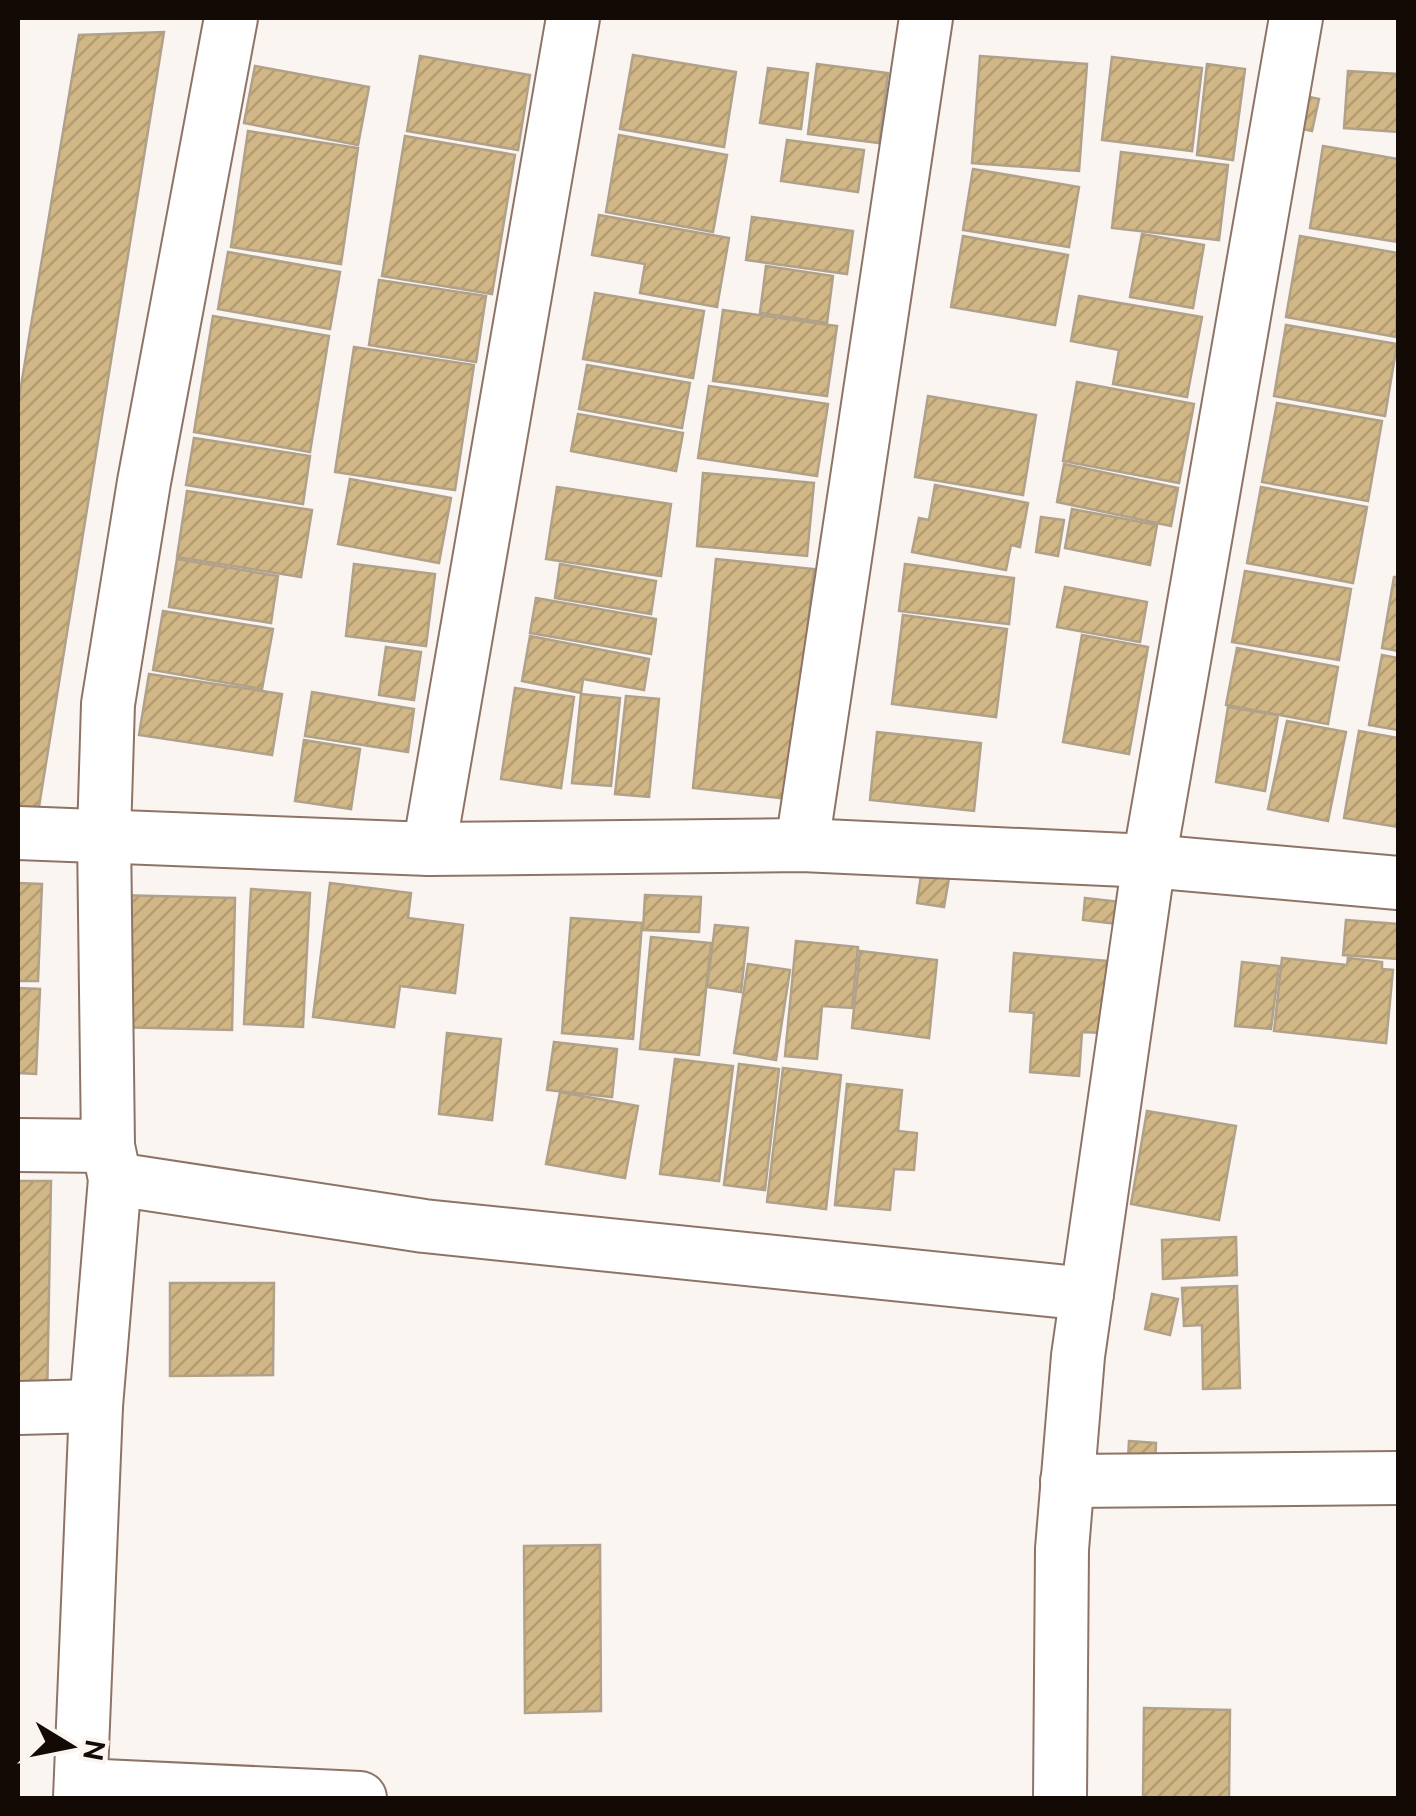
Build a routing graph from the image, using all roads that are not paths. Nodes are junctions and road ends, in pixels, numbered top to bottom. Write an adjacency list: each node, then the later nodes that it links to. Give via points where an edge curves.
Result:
1 (231, 18): 6 (street, via 108,704)
2 (573, 18): 8 (street)
3 (926, 18): 7 (street)
4 (1296, 18): 9 (street)
5 (18, 833): 6 (street)
6 (104, 836): 8 (street); 12 (street)
7 (802, 845): 8 (street); 9 (street)
8 (428, 849)
9 (1149, 860): 10 (street); 13 (street)
10 (1398, 883)
11 (18, 1146): 12 (street)
12 (112, 1162): 13 (street, via 424,1226); 14 (street)
13 (1087, 1294): 17 (street)
14 (96, 1406): 15 (street); 18 (street)
15 (18, 1408)
16 (1398, 1478): 17 (street)
17 (1067, 1481): 20 (street)
18 (80, 1791): 19 (street)
19 (360, 1798)
20 (1060, 1798)

